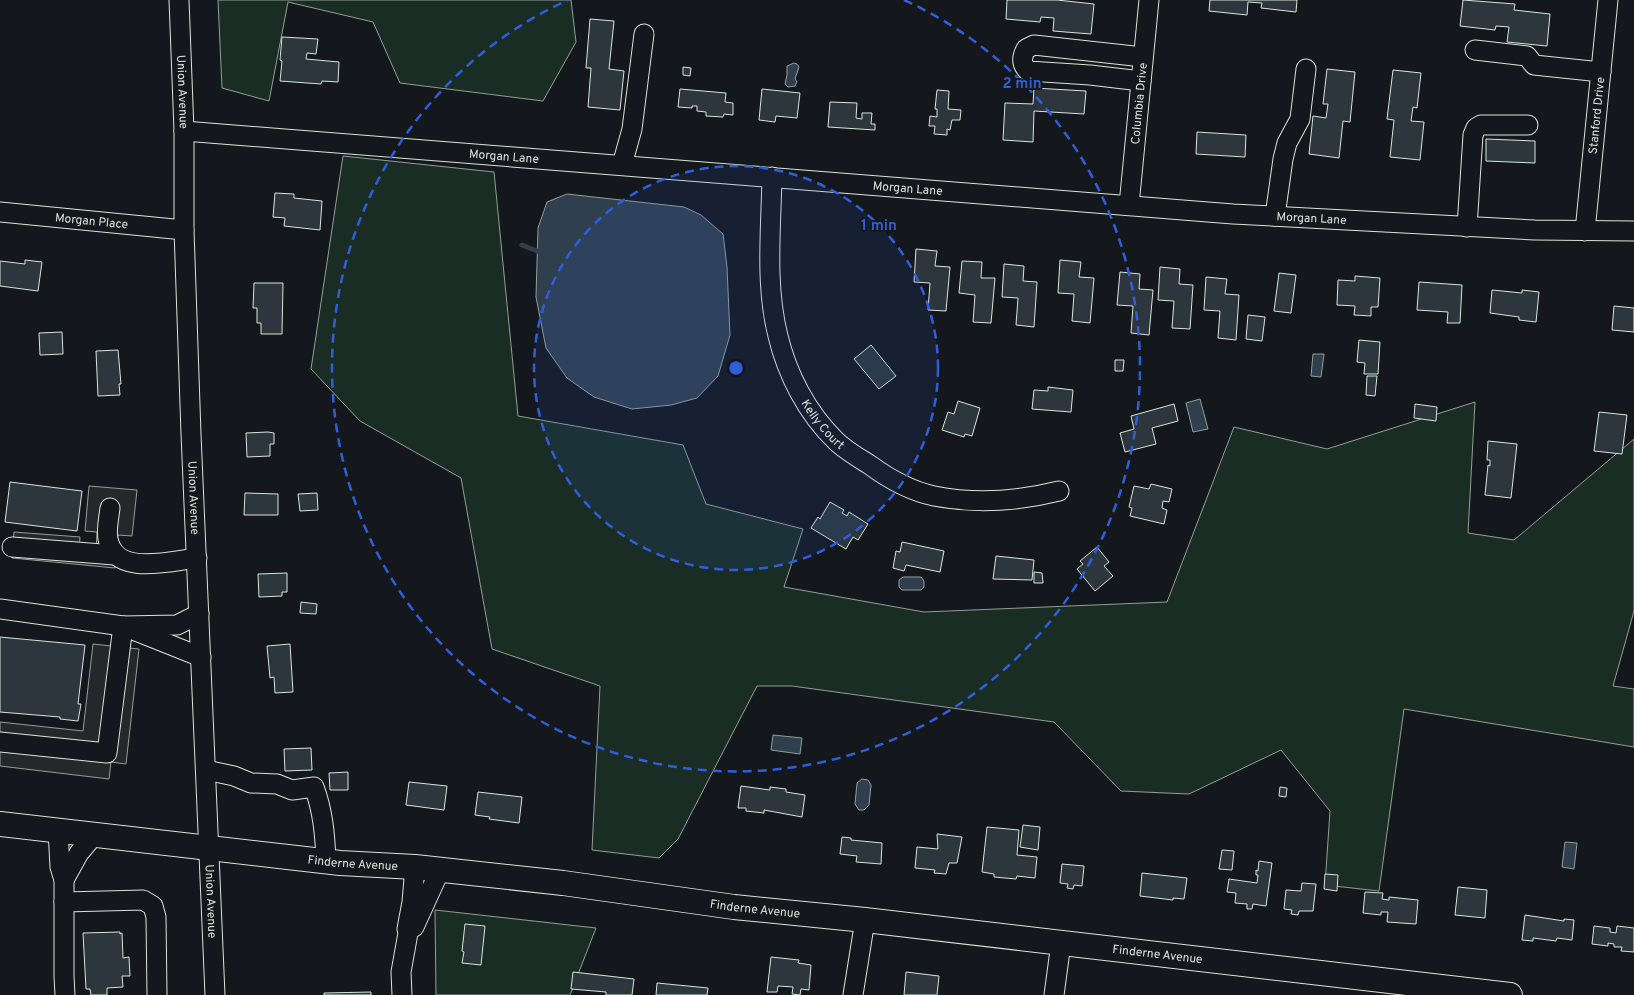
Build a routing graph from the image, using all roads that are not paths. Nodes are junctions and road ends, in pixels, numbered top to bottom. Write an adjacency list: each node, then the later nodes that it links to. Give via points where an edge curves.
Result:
1 (179, 0): 11 (street, Union Avenue)
2 (1149, 0): 6 (street, Columbia Drive)
3 (1608, 0): 8 (street, Stanford Drive)
4 (644, 34): 12 (street, via 632,129)
5 (1475, 50): 8 (street, via 1527,56 1534,65)
6 (1143, 57): 9 (street, Columbia Drive); 9 (street, via 1034,45 1022,56 1023,66 1028,71)
7 (1306, 69): 16 (street, via 1300,119 1287,143)
8 (1601, 72): 19 (street, Stanford Drive)
9 (1141, 82): 14 (street, Columbia Drive)
10 (1528, 125): 17 (street, via 1481,125 1476,128)
11 (184, 131): 12 (street, Morgan Lane); 18 (street, Union Avenue)
12 (622, 165): 13 (street, Morgan Lane)
13 (772, 177): 14 (street, Morgan Lane); 21 (street, Kelly Court, via 770,267 777,335 786,363 807,406 836,442 883,475 910,489 934,496 985,502)
14 (1129, 205): 16 (street, Morgan Lane)
15 (0, 212): 18 (street, Morgan Place)
16 (1275, 216): 17 (street, Morgan Lane)
17 (1467, 227): 19 (street, Morgan Lane)
18 (184, 230): 25 (street, Union Avenue)
19 (1585, 231): 20 (street, Morgan Lane)
20 (1634, 231)
21 (1059, 491)
22 (110, 508): 24 (street, via 108,538)
23 (12, 547): 24 (street)
24 (115, 556): 25 (street, via 127,562 151,564)
25 (196, 558): 27 (street, Union Avenue)
26 (0, 609): 28 (street)
27 (199, 614): 28 (street, via 177,625); 29 (street, Union Avenue)
28 (123, 626): 29 (street); 30 (street, via 107,753)
29 (201, 657): 31 (street, Union Avenue)
30 (0, 742)
31 (206, 770): 35 (street, Union Avenue); 36 (street, via 292,790 314,786 325,835)
32 (0, 824): 33 (main road, Finderne Avenue)
33 (58, 830): 34 (main road, Finderne Avenue); 39 (street)
34 (95, 834): 35 (main road, Finderne Avenue); 39 (street, via 79,853)
35 (209, 847): 36 (main road, Finderne Avenue); 46 (street, Union Avenue)
36 (326, 861): 37 (main road, Finderne Avenue)
37 (415, 867): 38 (main road, Finderne Avenue); 42 (street)
38 (440, 870): 41 (main road, Finderne Avenue); 42 (street, via 412,931)
39 (64, 880): 40 (street)
40 (64, 902): 44 (street); 45 (street, via 144,900 153,906 156,917)
41 (865, 920): 43 (main road, Finderne Avenue); 48 (street)
42 (408, 933): 47 (street, via 401,972)
43 (1061, 942): 49 (street); 50 (main road, Finderne Avenue)
44 (65, 995)
45 (157, 995)
46 (215, 995)
47 (402, 995)
48 (853, 995)
49 (1054, 995)
50 (1510, 995)

